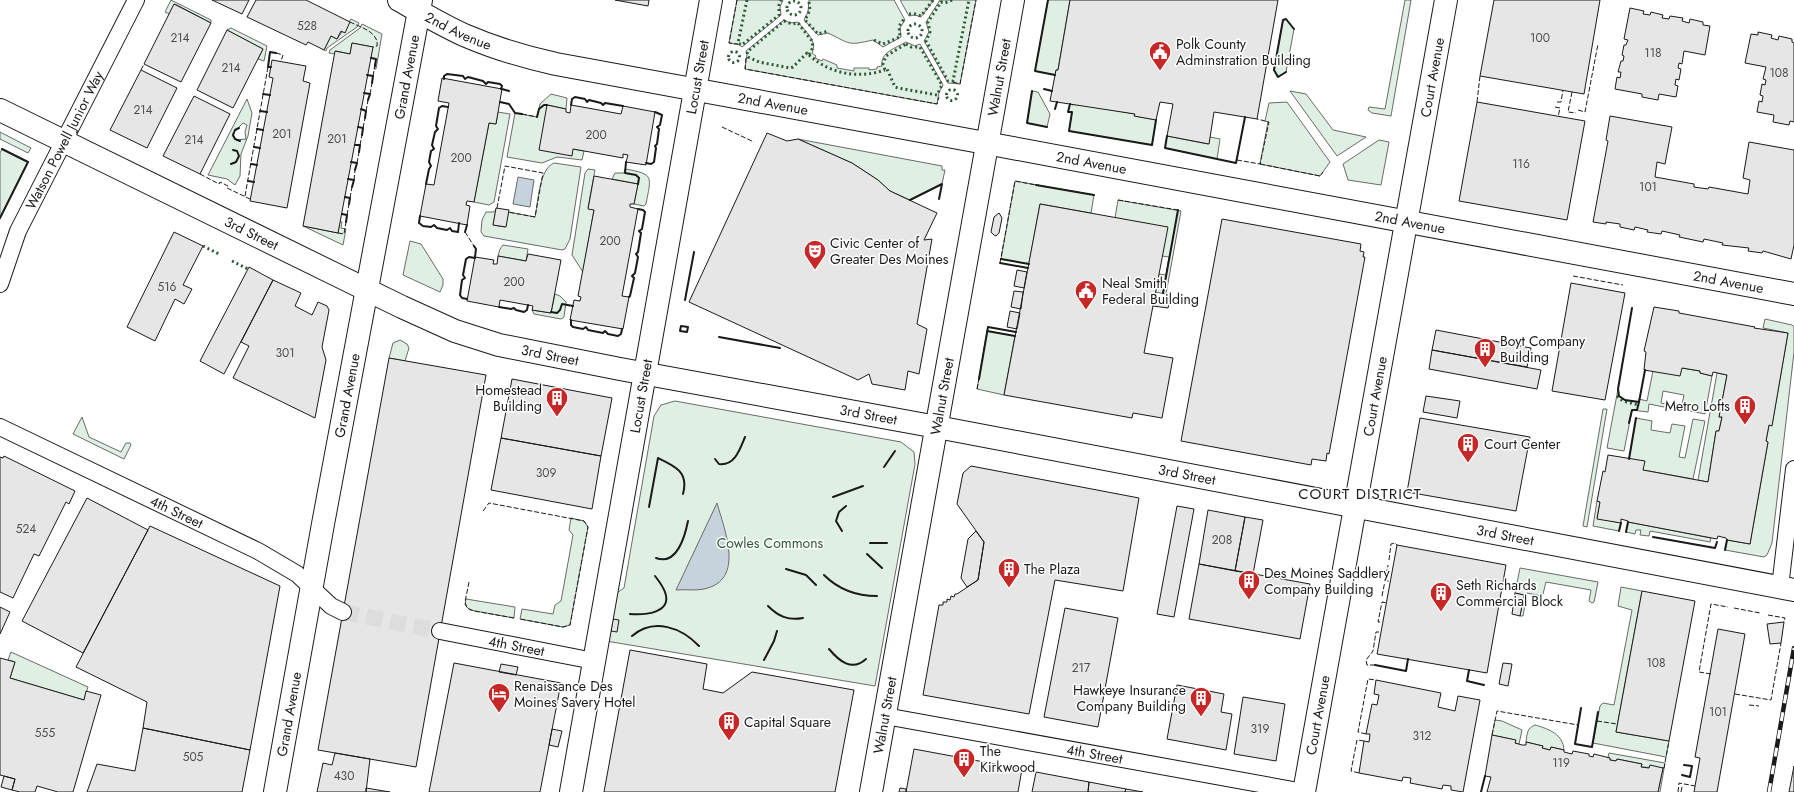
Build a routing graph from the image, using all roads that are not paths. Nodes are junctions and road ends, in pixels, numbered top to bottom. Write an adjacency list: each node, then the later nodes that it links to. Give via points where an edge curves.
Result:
1 (136, 0): 9 (street, Watson Powell Junior Way)
2 (399, 0): 6 (main road, 2nd Avenue)
3 (711, 0): 7 (main road, Locust Street)
4 (1012, 0): 10 (main road, Walnut Street)
5 (1446, 0): 11 (main road, Court Avenue)
6 (420, 5): 7 (main road, 2nd Avenue, via 470,37 505,51); 13 (main road, Grand Avenue)
7 (695, 89): 10 (main road, 2nd Avenue); 15 (main road, Locust Street)
8 (0, 110): 9 (main road, 3rd Street)
9 (64, 142): 12 (street, Watson Powell Junior Way, via 18,231); 13 (main road, 3rd Street)
10 (987, 143): 11 (main road, 2nd Avenue); 17 (main road, Walnut Street)
11 (1406, 222): 14 (main road, 2nd Avenue); 19 (main road, Court Avenue)
12 (0, 284)
13 (367, 290): 15 (main road, 3rd Street, via 484,341); 20 (main road, Grand Avenue)
14 (1794, 294)
15 (644, 374): 17 (main road, 3rd Street); 24 (main road, Locust Street)
16 (0, 427): 20 (street, 4th Street, via 258,551 297,574)
17 (937, 427): 19 (main road, 3rd Street); 25 (main road, Walnut Street)
18 (1794, 469): 21 (street)
19 (1355, 506): 21 (main road, 3rd Street); 29 (main road, Court Avenue)
20 (311, 586): 22 (street, 4th Street, via 331,606); 26 (main road, Grand Avenue)
21 (1787, 589)
22 (343, 612)
23 (440, 631): 24 (street, 4th Street)
24 (594, 661): 27 (main road, Locust Street)
25 (885, 716): 28 (main road, Walnut Street); 29 (street, 4th Street)
26 (275, 792)
27 (571, 792)
28 (871, 792)
29 (1304, 792)

